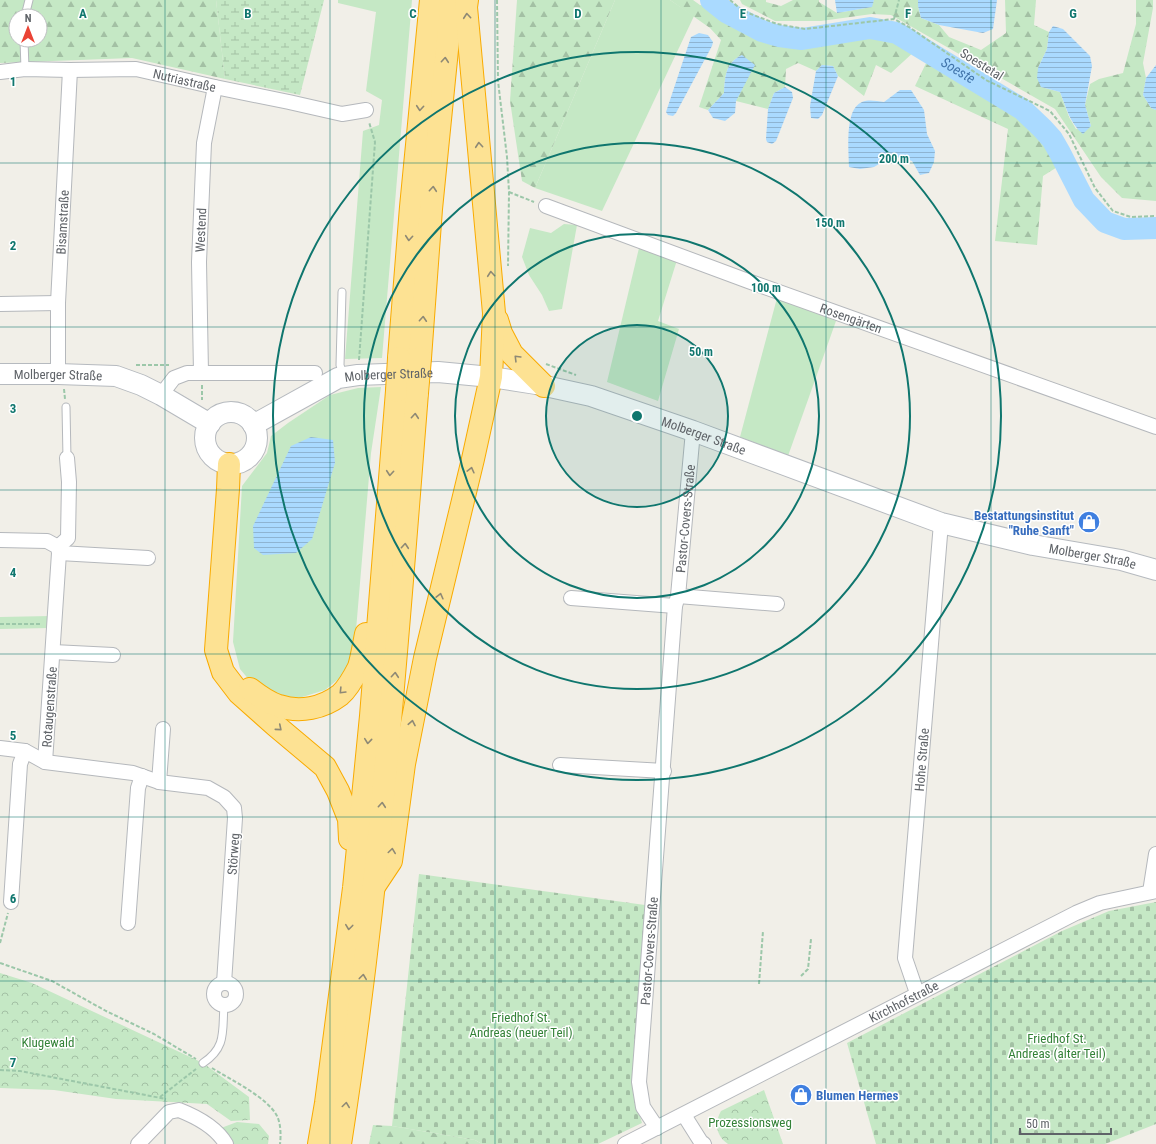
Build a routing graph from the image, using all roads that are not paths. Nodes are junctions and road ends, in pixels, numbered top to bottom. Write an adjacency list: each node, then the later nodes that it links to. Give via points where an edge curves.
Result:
1 (431, 0): 15 (highway, one-way to 15, via 411,207)
2 (452, 0): 15 (highway, one-way to 2, via 431,209)
3 (467, 0): 14 (highway, one-way to 3)
4 (24, 48): 5 (lane)
5 (25, 70): 6 (street, Nutriastraße); 7 (street, Nutriastraße)
6 (70, 70): 8 (street, Nutriastraße, via 136,69); 12 (street, Bisamstraße)
7 (0, 72)
8 (215, 87): 9 (street, Nutriastraße, via 342,114); 16 (street, Westend, via 204,151 199,262)
9 (366, 110)
10 (546, 206): 28 (street, Rosengärten)
11 (342, 292): 20 (lane, via 340,365)
12 (58, 303): 13 (street); 19 (street, Bisamstraße)
13 (0, 304)
14 (494, 313): 21 (highway); 22 (highway, one-way to 14, via 512,354)
15 (410, 358): 23 (highway, bridge)
16 (201, 373): 17 (street); 24 (street, via 187,373 174,378)
17 (315, 373)
18 (0, 374): 19 (street, Molberger Straße)
19 (58, 374): 24 (street, Molberger Straße, via 116,376)
20 (351, 376): 21 (street, Molberger Straße, via 438,372); 27 (street, Molberger Straße, via 331,381)
21 (491, 377): 22 (street, Molberger Straße); 53 (highway, one-way to 21, via 391,861 404,764 425,658)
22 (544, 386): 29 (street, Molberger Straße, via 591,396)
23 (407, 392): 34 (highway, one-way to 34); 53 (highway, one-way to 23, via 396,664)
24 (161, 395): 26 (street, Molberger Straße)
25 (66, 407): 30 (lane)
26 (202, 420): 27 (street, via 235,413 243,415); 31 (street, via 207,428 206,445 210,452 215,458)
27 (253, 425): 31 (street, via 257,436 253,452 240,462)
28 (1156, 427)
29 (693, 431): 32 (street, Molberger Straße); 40 (street, Pastor-Covers-Straße)
30 (66, 458): 35 (street, Rotaugenstraße, via 69,482 68,538)
31 (229, 464): 38 (highway)
32 (941, 523): 37 (street, Molberger Straße, via 1033,545 1121,560); 57 (street, Hohe Straße, via 905,958)
33 (0, 540): 35 (street, via 47,541)
34 (384, 549): 38 (highway, one-way to 38, via 359,667 341,694 316,708 295,709 279,706 262,698 238,679 231,666 222,635); 53 (highway, one-way to 53, via 371,716)
35 (59, 550): 36 (street); 42 (street, Rotaugenstraße)
36 (148, 558)
37 (1156, 570)
38 (220, 587): 53 (highway, one-way to 53, via 216,650 223,672 239,693 325,767 349,819)
39 (571, 598): 40 (street)
40 (677, 601): 41 (street); 49 (street, Pastor-Covers-Straße)
41 (777, 604)
42 (53, 652): 43 (street, Rotaugenstraße); 47 (street, Rotaugenstraße)
43 (113, 655)
44 (164, 729): 51 (street)
45 (0, 748): 46 (street, Störweg)
46 (25, 751): 47 (street, Störweg); 55 (street, via 20,764)
47 (45, 762): 50 (street, Störweg)
48 (560, 765): 49 (street)
49 (664, 771): 61 (street, Pastor-Covers-Straße, via 640,1082 643,1106)
50 (142, 776): 51 (street, Störweg); 56 (street, via 138,788)
51 (159, 782): 58 (street, Störweg, via 208,788 224,797 234,808 224,983 235,988 236,994 230,1004)
52 (1156, 854): 54 (street)
53 (364, 887): 64 (highway, one-way to 64); 65 (highway, one-way to 53)
54 (1153, 892): 57 (street, Kirchhofstraße, via 1100,903 1076,913)
55 (11, 902)
56 (128, 923)
57 (918, 993): 60 (street, Kirchhofstraße)
58 (224, 1005): 59 (lane, via 219,1050)
59 (203, 1063)
60 (684, 1115): 61 (street, Kirchhofstraße); 67 (street)
61 (657, 1128): 66 (street, Kirchhofstraße)
62 (138, 1144): 63 (street, via 170,1112 179,1110 203,1121)
63 (226, 1144)
64 (319, 1144)
65 (340, 1144)
66 (625, 1144)
67 (704, 1144)

